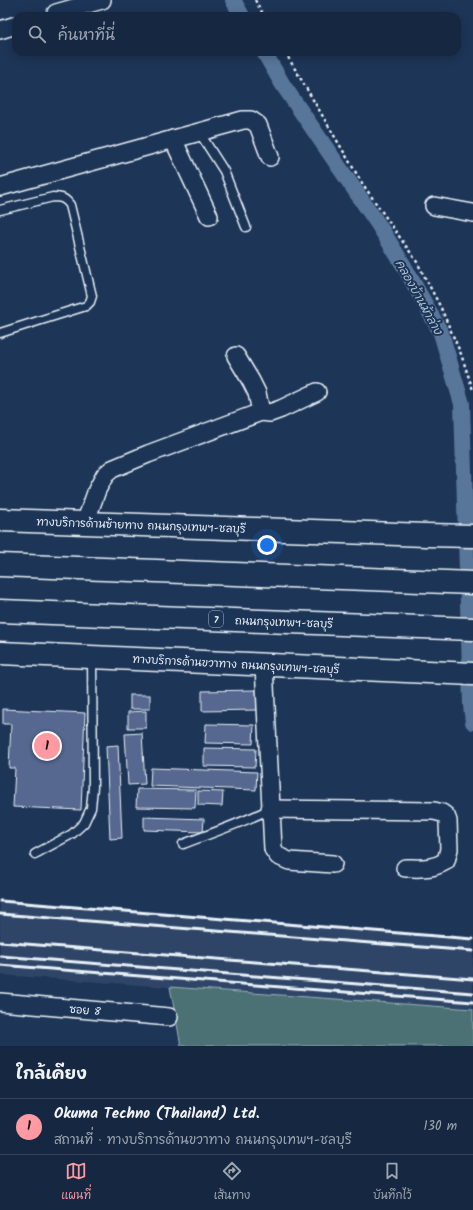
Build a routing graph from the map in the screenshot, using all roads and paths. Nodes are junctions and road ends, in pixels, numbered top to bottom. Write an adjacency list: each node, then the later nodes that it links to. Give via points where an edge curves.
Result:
1 (102, 0): 3 (street)
2 (255, 0): 4 (path)
3 (54, 10)
4 (262, 12)
5 (12, 26): 6 (street)
6 (0, 30)
7 (287, 56): 19 (path, via 362,183 417,262 441,308)
8 (199, 132): 9 (street); 10 (street, via 251,120 258,125); 16 (lane, via 224,171)
9 (173, 139): 11 (street); 15 (street)
10 (270, 157)
11 (0, 187)
12 (434, 206): 14 (street)
13 (0, 210): 17 (lane, via 53,197 67,200 92,296 86,306)
14 (473, 213)
15 (209, 216)
16 (246, 227)
17 (0, 333)
18 (236, 356): 21 (street, via 257,393)
19 (473, 390)
20 (317, 392): 21 (street, via 270,413)
21 (261, 412): 23 (street, via 112,469 104,475)
22 (0, 520): 23 (main road, ทางบริการด้านซ้ายทาง ถนนกรุงเทพฯ-ชลบุรี)
23 (85, 523): 24 (main road, ทางบริการด้านซ้ายทาง ถนนกรุงเทพฯ-ชลบุรี)
24 (473, 536)
25 (0, 565): 26 (main road)
26 (473, 583)
27 (0, 611): 28 (main road, ถนนกรุงเทพฯ-ชลบุรี / 7)
28 (473, 629)
29 (0, 653): 30 (main road, ทางบริการด้านขวาทาง ถนนกรุงเทพฯ-ชลบุรี)
30 (92, 657): 31 (main road, ทางบริการด้านขวาทาง ถนนกรุงเทพฯ-ชลบุรี); 35 (lane, via 91,808 84,823 72,834)
31 (264, 665): 32 (main road, ทางบริการด้านขวาทาง ถนนกรุงเทพฯ-ชลบุรี); 33 (street)
32 (473, 674)
33 (270, 809): 34 (lane, via 253,818); 36 (street, via 273,849 278,856 289,861); 37 (street, via 442,813 448,820 449,849 446,860 430,868)
34 (183, 844)
35 (35, 854)
36 (333, 864)
37 (404, 868)
38 (0, 1002): 39 (street, ซอย 8)
39 (169, 1017)

